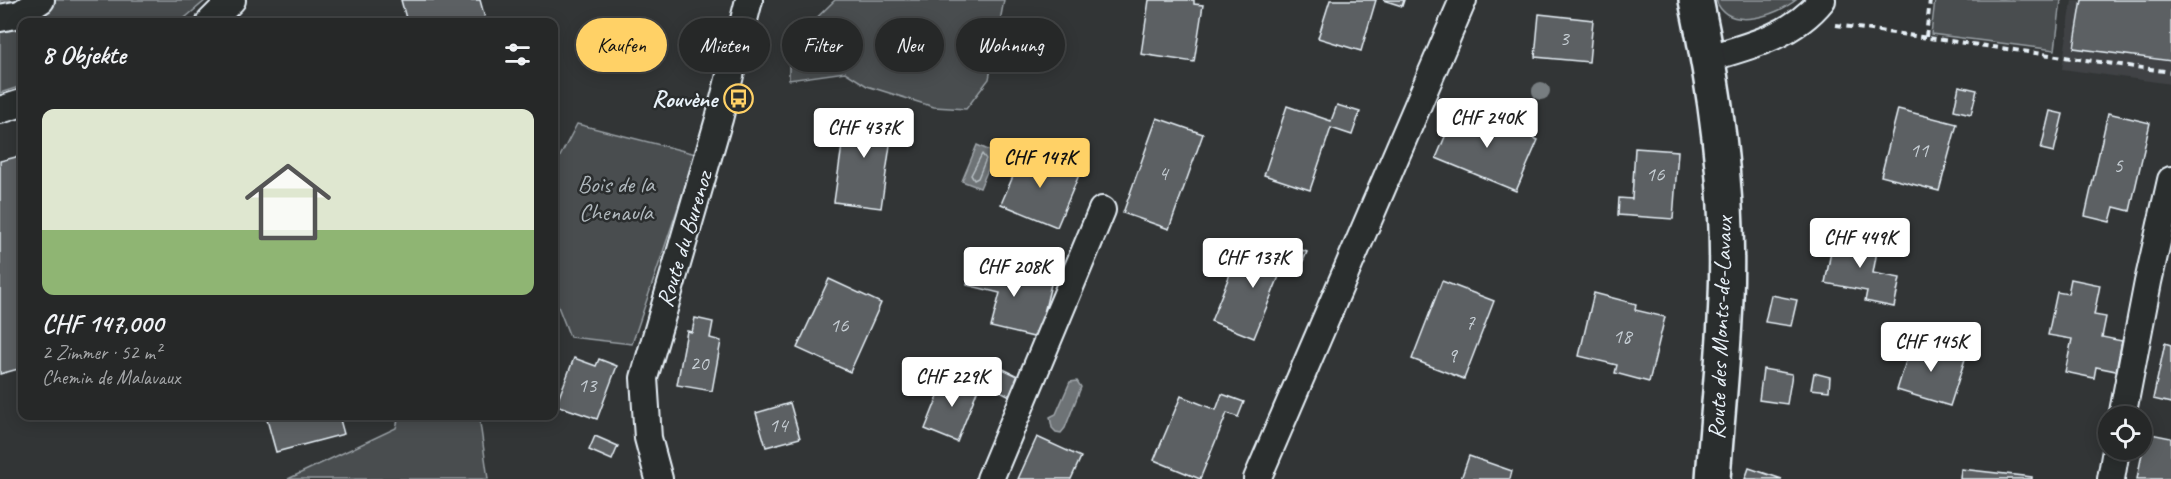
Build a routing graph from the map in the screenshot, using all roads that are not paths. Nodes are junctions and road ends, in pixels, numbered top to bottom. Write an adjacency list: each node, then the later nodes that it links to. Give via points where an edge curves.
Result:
1 (41, 0): 7 (street, via 20,14)
2 (232, 0): 8 (street)
3 (749, 0): 16 (street, Route du Burenoz, via 720,119 644,378 648,438)
4 (1463, 0): 18 (street)
5 (1696, 0): 9 (street, Route des Monts-de-Lavaux)
6 (1822, 0): 9 (street, via 1809,16 1764,42)
7 (0, 18)
8 (214, 18)
9 (1709, 58): 19 (street, Route des Monts-de-Lavaux, via 1720,143 1726,262)
10 (18, 104): 11 (street)
11 (0, 110)
12 (2171, 180): 14 (street)
13 (1102, 210): 17 (street)
14 (2124, 406)
15 (2114, 460): 20 (street)
16 (659, 479)
17 (990, 479)
18 (1257, 479)
19 (1713, 479)
20 (2111, 479)

